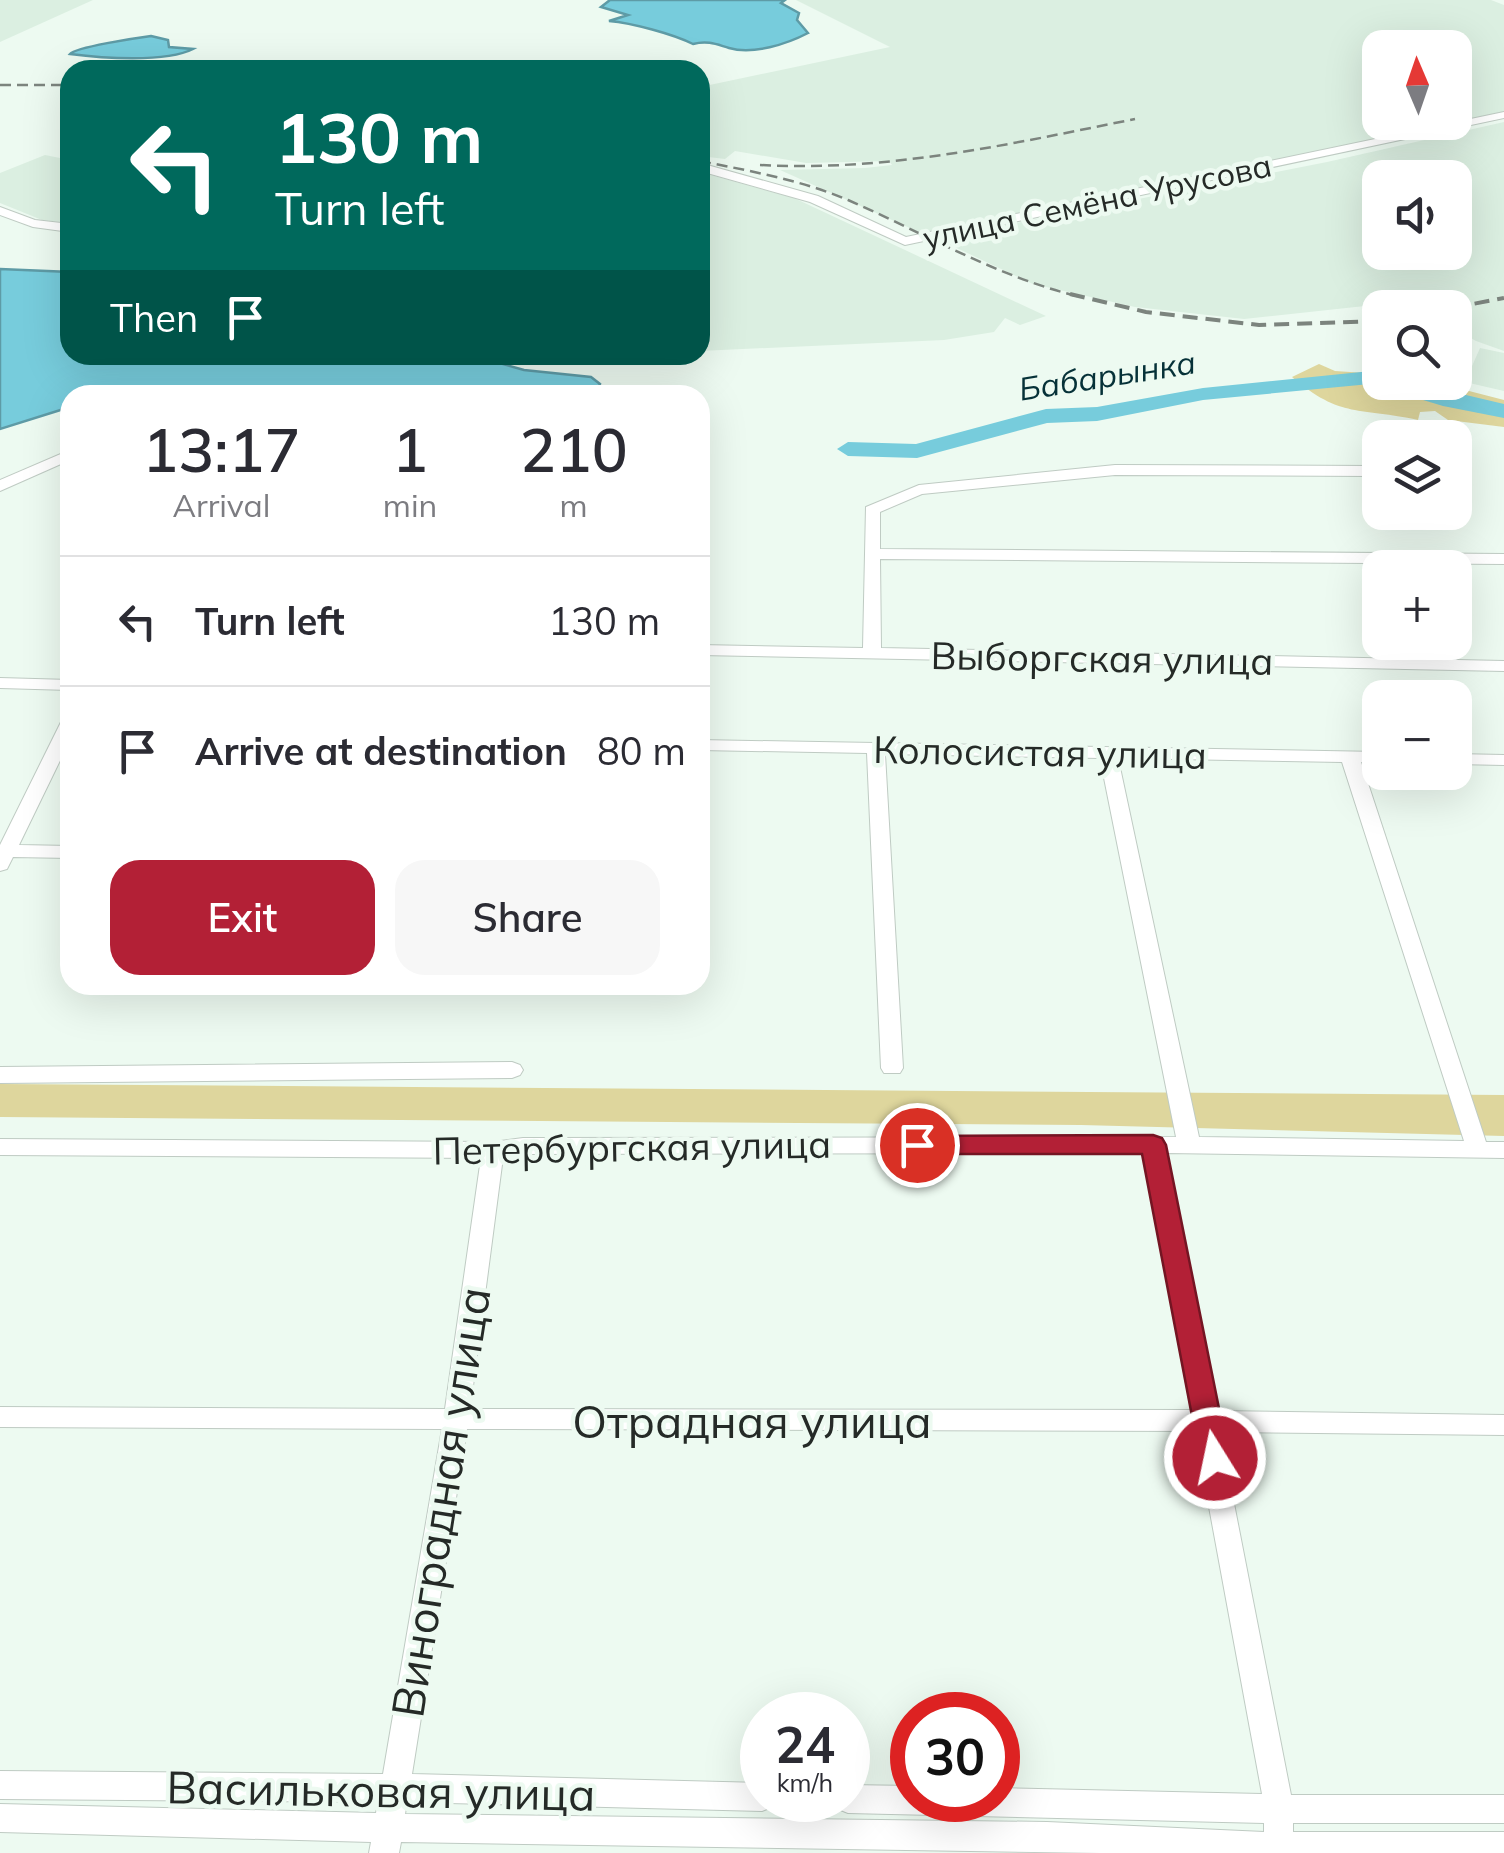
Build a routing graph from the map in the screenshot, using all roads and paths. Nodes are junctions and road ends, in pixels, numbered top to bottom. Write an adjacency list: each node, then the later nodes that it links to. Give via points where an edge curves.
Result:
1 (1504, 115): 2 (street, улица Семёна Урусова, via 905,242 814,199)
2 (710, 170)
3 (0, 210): 4 (street)
4 (60, 227)
5 (60, 459): 7 (street)
6 (1362, 470): 8 (street, via 1115,470 919,490 872,510)
7 (0, 486)
8 (874, 554): 9 (street); 11 (street)
9 (1504, 560)
10 (710, 650): 11 (street, Выборгская улица)
11 (872, 653): 12 (street, Выборгская улица)
12 (1504, 666)
13 (0, 683): 14 (street)
14 (60, 685)
15 (60, 746): 24 (street)
16 (710, 746): 17 (street, Колосистая улица)
17 (876, 749): 18 (street, Колосистая улица); 25 (street)
18 (1108, 752): 19 (street, Колосистая улица); 29 (street)
19 (1350, 756): 20 (street, Колосистая улица); 32 (street)
20 (1362, 756)
21 (1472, 759): 22 (street)
22 (1504, 760)
23 (60, 853): 24 (street)
24 (4, 858)
25 (892, 1068)
26 (512, 1070): 27 (street)
27 (0, 1075)
28 (1153, 1145): 29 (street, Петербургская улица); 31 (street, Петербургская улица); 35 (street)
29 (1189, 1145): 32 (street, Петербургская улица)
30 (0, 1148): 31 (street, Петербургская улица)
31 (494, 1150): 36 (street, Виноградная улица)
32 (1478, 1150): 33 (street, Петербургская улица)
33 (1504, 1150)
34 (0, 1417): 36 (street, Отрадная улица)
35 (1208, 1420): 36 (street, Отрадная улица); 37 (street, Отрадная улица); 42 (street)
36 (456, 1422): 39 (street, Виноградная улица)
37 (1504, 1425)
38 (0, 1785): 39 (street, Васильковая улица)
39 (395, 1788): 40 (street, Васильковая улица); 45 (street, Виноградная улица)
40 (740, 1796)
41 (870, 1800): 42 (street)
42 (1279, 1809): 43 (street); 48 (street)
43 (1504, 1809)
44 (0, 1818): 45 (street, Васильковая улица)
45 (387, 1840): 46 (street, Васильковая улица)
46 (1048, 1845): 48 (street, Васильковая улица)
47 (1504, 1847): 48 (street, Васильковая улица)
48 (1278, 1850)

